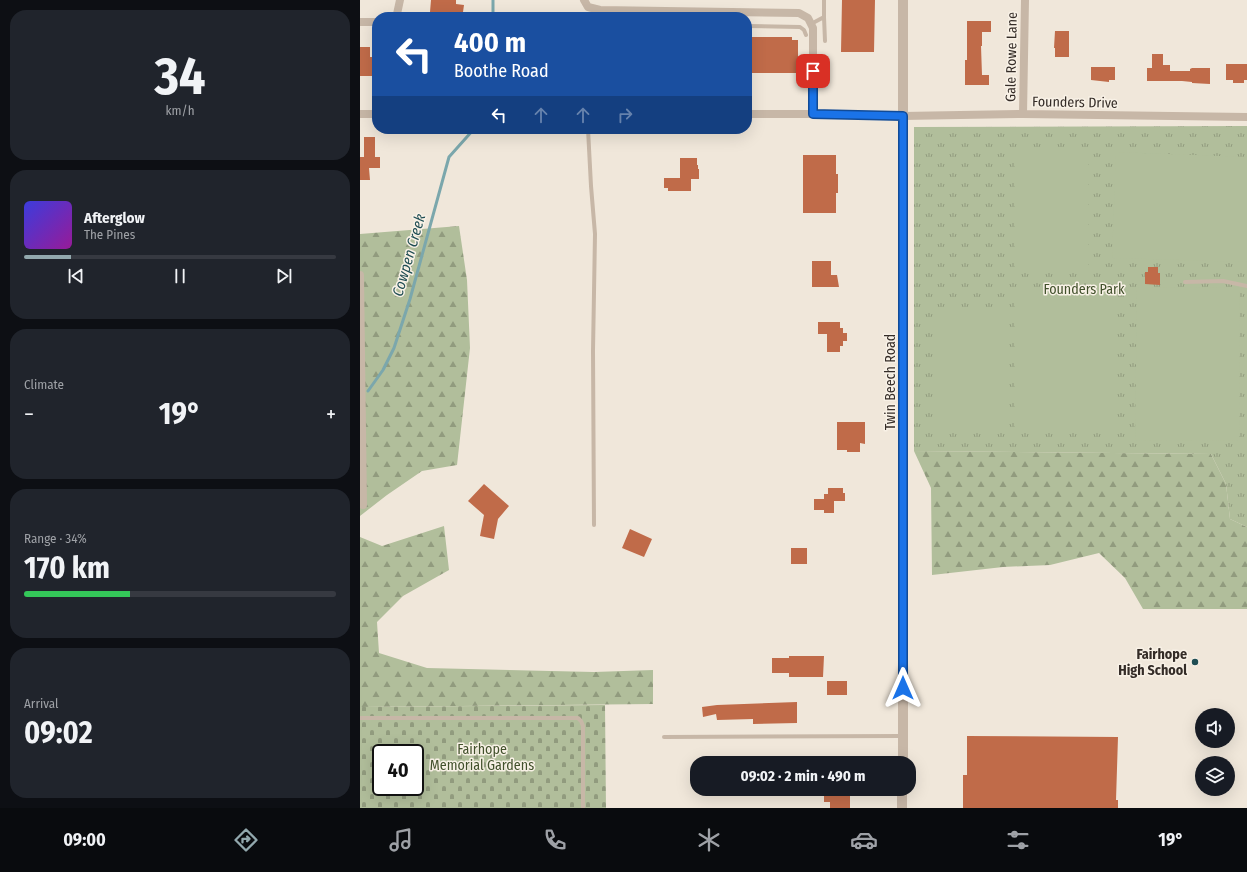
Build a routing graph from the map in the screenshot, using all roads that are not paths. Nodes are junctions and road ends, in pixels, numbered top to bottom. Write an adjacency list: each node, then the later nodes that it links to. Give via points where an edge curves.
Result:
1 (400, 0): 6 (street)
2 (584, 0): 7 (street, via 588,7)
3 (824, 0): 9 (lane)
4 (903, 0): 21 (street, Twin Beech Road)
5 (1025, 0): 20 (street, Gale Rowe Lane)
6 (397, 12)
7 (602, 12)
8 (752, 14): 12 (street, via 799,14 808,18)
9 (824, 17): 12 (lane); 15 (lane)
10 (360, 22): 11 (street)
11 (372, 22)
12 (812, 24): 19 (street)
13 (752, 26): 14 (lane, via 800,27)
14 (806, 35)
15 (825, 40)
16 (360, 114): 17 (street)
17 (372, 114)
18 (752, 114): 19 (street, Founders Drive)
19 (813, 114): 21 (street, Founders Drive)
20 (1023, 114): 21 (street, Founders Drive); 22 (street, Founders Drive)
21 (903, 116): 30 (street, Twin Beech Road)
22 (1247, 117)
23 (588, 134): 28 (lane, via 596,234 593,351)
24 (360, 275): 27 (street)
25 (1186, 282): 26 (lane, via 1223,281)
26 (1247, 286)
27 (363, 505)
28 (594, 525)
29 (360, 718): 34 (lane, via 578,718 583,726)
30 (903, 736): 31 (lane); 32 (street, Twin Beech Road)
31 (664, 737)
32 (903, 756)
33 (902, 796): 35 (street)
34 (583, 808)
35 (902, 808)

